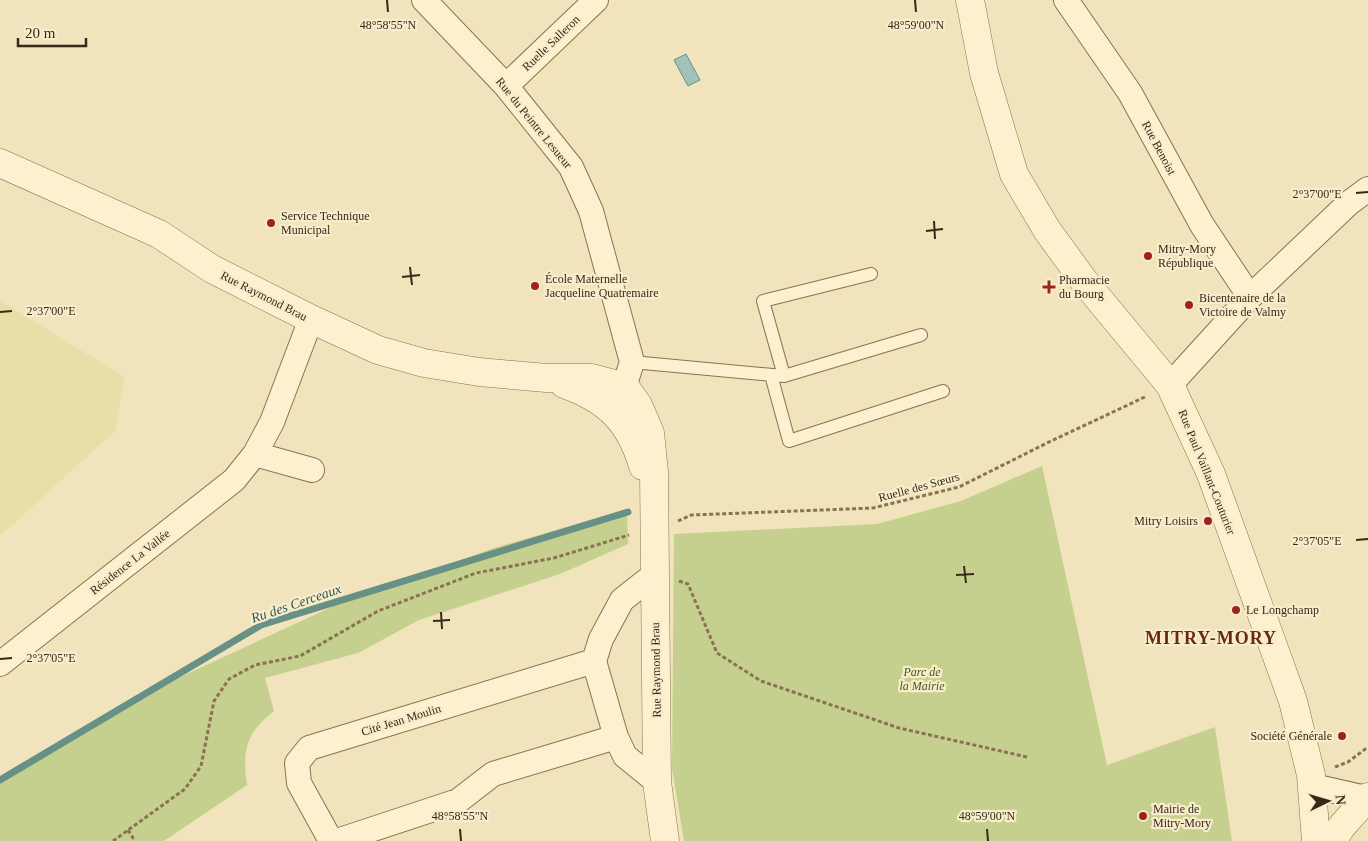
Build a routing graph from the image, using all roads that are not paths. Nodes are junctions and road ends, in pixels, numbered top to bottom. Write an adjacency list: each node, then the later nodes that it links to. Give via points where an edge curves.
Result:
1 (424, 0): 5 (street, Rue du Peintre Lesueur)
2 (596, 0): 5 (street, Ruelle Salleron)
3 (970, 0): 13 (street, Rue Paul Vaillant-Couturier, via 984,73 1014,174 1047,230 1084,281)
4 (1066, 0): 9 (street, Rue Benoist, via 1130,93 1202,225)
5 (506, 86): 14 (street, Rue du Peintre Lesueur, via 570,167 591,211)
6 (0, 163): 10 (street, Rue Raymond Brau, via 159,234 212,269)
7 (1368, 189): 9 (street, via 1349,203)
8 (871, 274): 12 (lane, via 763,301)
9 (1250, 297): 13 (street)
10 (311, 319): 14 (street, Rue Raymond Brau, via 378,350 424,363 546,378 588,392); 16 (street, Résidence La Vallée, via 272,422)
11 (921, 334): 12 (lane)
12 (778, 376): 14 (lane); 15 (lane, via 789,441)
13 (1170, 385): 22 (street, Rue Paul Vaillant-Couturier, via 1211,474 1293,701)
14 (624, 387): 18 (street, Rue Raymond Brau, via 627,428 642,462 652,498)
15 (943, 391)
16 (255, 454): 17 (street); 20 (street, Résidence La Vallée, via 234,480)
17 (312, 470)
18 (655, 574): 19 (street, via 622,600 601,639); 23 (street, Rue Raymond Brau)
19 (594, 661): 21 (street); 25 (street, Cité Jean Moulin, via 309,748 297,763 298,783)
20 (0, 664)
21 (616, 737): 23 (street, via 625,756); 26 (street, via 492,774 458,801)
22 (1312, 781): 24 (street); 28 (street, Rue Paul Vaillant-Couturier)
23 (657, 782): 27 (street, Rue Raymond Brau)
24 (1367, 798): 29 (street)
25 (331, 841)
26 (337, 841)
27 (665, 841)
28 (1316, 841)
29 (1332, 841)

